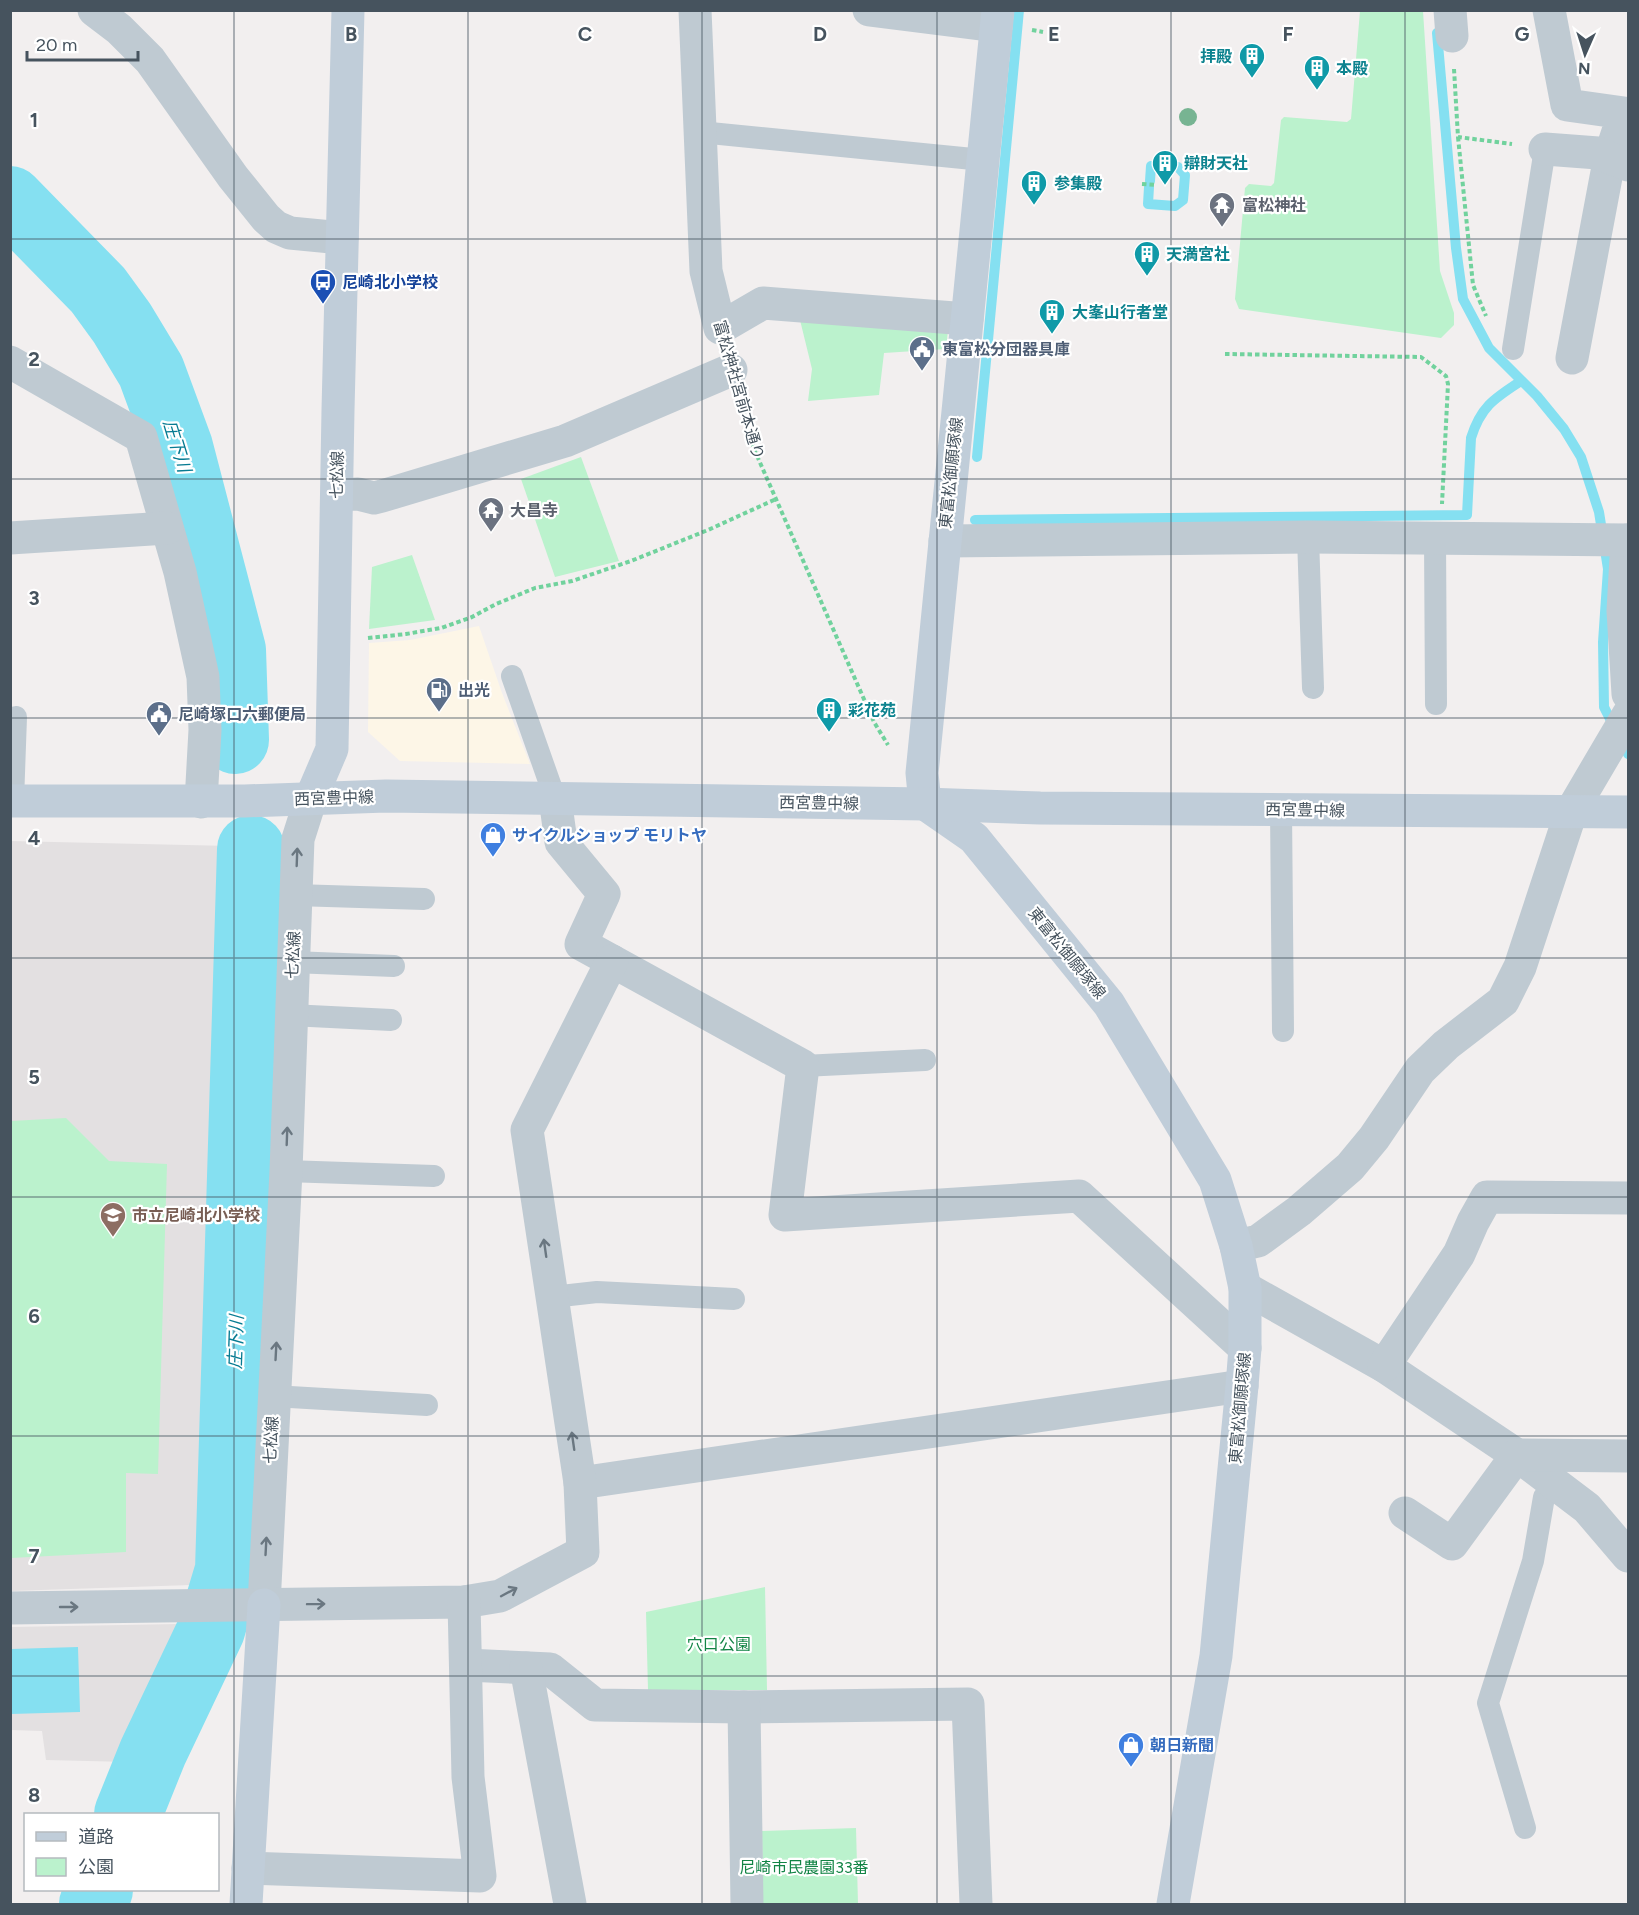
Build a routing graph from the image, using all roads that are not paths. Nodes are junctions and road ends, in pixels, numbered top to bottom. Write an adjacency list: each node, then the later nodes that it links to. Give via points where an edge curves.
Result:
1 (94, 10): 11 (street, via 150,60 232,177 266,218 290,233)
2 (348, 10): 11 (main road, 七松線)
3 (695, 10): 7 (street, 富松神社宮前本通り)
4 (869, 10): 6 (street)
5 (1549, 10): 10 (street, via 1567,105 1624,112)
6 (1007, 22): 9 (main road, 東富松御願塚線)
7 (700, 132): 9 (lane); 12 (street, 富松神社宮前本通り, via 706,271 720,328 763,303)
8 (1545, 149): 10 (street, via 1598,153); 13 (lane)
9 (983, 160): 12 (main road, 東富松御願塚線)
10 (1619, 161): 14 (street)
11 (342, 237): 17 (main road, 七松線)
12 (967, 319): 23 (main road, 東富松御願塚線)
13 (1513, 349)
14 (1572, 358)
15 (10, 362): 18 (street, via 141,437)
16 (731, 370): 17 (street, via 565,441 374,498)
17 (337, 495): 29 (main road, 七松線, via 332,749)
18 (167, 528): 20 (street); 32 (street, via 203,676)
19 (1308, 537): 21 (street); 23 (street); 25 (lane)
20 (10, 538)
21 (1438, 538): 22 (street); 26 (lane)
22 (1615, 540): 28 (street, via 1623,612)
23 (945, 541): 33 (main road, 東富松御願塚線, via 922,773)
24 (512, 676): 30 (lane)
25 (1313, 688)
26 (1436, 704)
27 (16, 717): 31 (lane)
28 (1623, 719): 35 (street)
29 (310, 798): 30 (main road, 西宮豊中線); 32 (main road, 西宮豊中線); 37 (street, 七松線, one-way to 29, via 298,839)
30 (555, 798): 33 (main road, 西宮豊中線); 39 (street, via 561,842 604,894 581,944)
31 (12, 801): 32 (main road, 西宮豊中線)
32 (201, 802)
33 (925, 804): 34 (main road, 西宮豊中線); 50 (main road, 東富松御願塚線, via 974,838 1109,1004 1215,1180)
34 (1281, 809): 35 (main road, 西宮豊中線); 44 (lane)
35 (1571, 812): 36 (main road, 西宮豊中線); 50 (street, via 1520,967 1503,1001 1420,1070 1350,1167 1258,1241)
36 (1629, 812)
37 (295, 895): 38 (lane); 40 (street, 七松線)
38 (424, 899)
39 (612, 961): 46 (street); 52 (street, one-way to 39, via 527,1130)
40 (292, 962): 41 (lane); 42 (street, 七松線)
41 (394, 966)
42 (290, 1015): 43 (lane); 47 (street, 七松線, one-way to 42)
43 (391, 1020)
44 (1283, 1031)
45 (925, 1060): 46 (lane)
46 (803, 1066): 54 (street, via 785,1215 1079,1196)
47 (286, 1171): 48 (lane); 57 (street, 七松線, one-way to 47)
48 (434, 1176)
49 (1629, 1198): 55 (street, via 1487,1197 1459,1254)
50 (1236, 1246): 51 (main road, 東富松御願塚線)
51 (1245, 1288): 54 (main road, 東富松御願塚線); 55 (street)
52 (552, 1297): 53 (lane, via 597,1292); 61 (street, one-way to 52)
53 (734, 1299)
54 (1245, 1348): 56 (main road, 東富松御願塚線)
55 (1384, 1366): 59 (street)
56 (1242, 1386): 61 (street); 77 (main road, 東富松御願塚線, via 1216,1656)
57 (273, 1396): 58 (lane); 66 (street, 七松線, one-way to 57)
58 (427, 1405)
59 (1517, 1455): 60 (street); 62 (street); 63 (street, via 1452,1544)
60 (1629, 1456)
61 (579, 1484): 65 (street, one-way to 61, via 500,1596 583,1552)
62 (1556, 1484): 64 (street, via 1587,1508); 71 (lane, via 1544,1497 1533,1561 1488,1703)
63 (1405, 1513)
64 (1629, 1556)
65 (464, 1602): 66 (street, one-way to 65); 68 (street)
66 (250, 1605): 67 (street, one-way to 66); 72 (main road, 七松線)
67 (10, 1608)
68 (466, 1665): 69 (street); 72 (street, via 468,1777 480,1876)
69 (526, 1668): 70 (street, via 550,1669 595,1705); 74 (street)
70 (744, 1707): 75 (street); 76 (street, via 969,1704)
71 (1525, 1828)
72 (248, 1868): 73 (main road, 七松線)
73 (246, 1905)
74 (570, 1905)
75 (747, 1905)
76 (976, 1905)
77 (1173, 1905)

